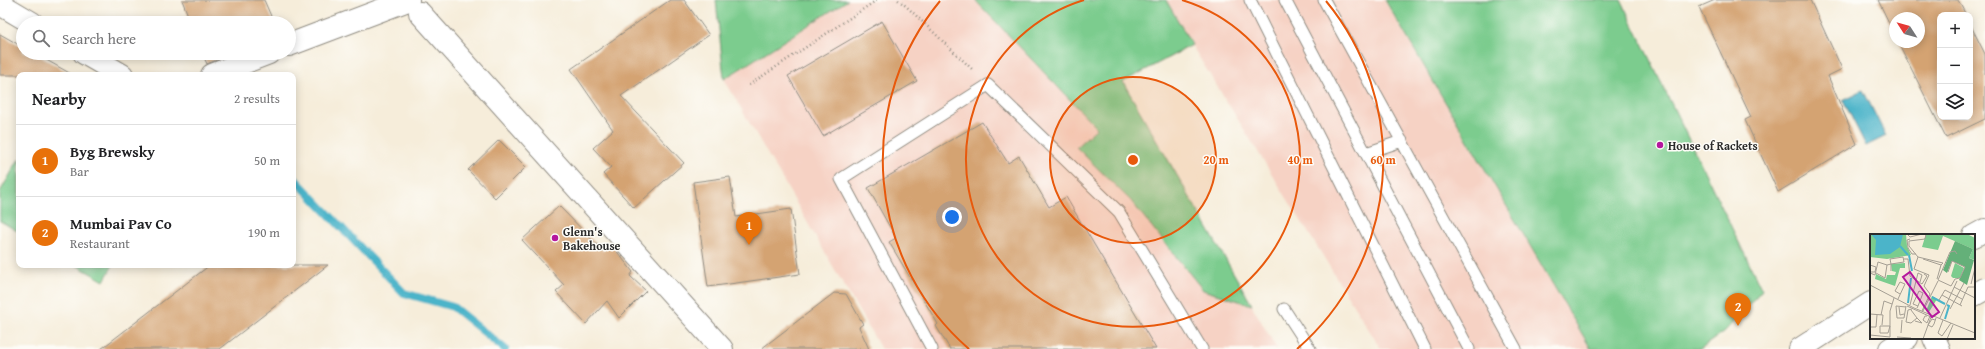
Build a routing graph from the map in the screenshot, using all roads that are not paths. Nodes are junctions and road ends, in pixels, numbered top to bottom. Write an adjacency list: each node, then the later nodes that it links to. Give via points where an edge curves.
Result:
1 (1250, 0): 26 (lane)
2 (1285, 0): 13 (lane)
3 (1324, 0): 12 (lane)
4 (0, 4): 6 (street)
5 (412, 4): 7 (street); 22 (street)
6 (20, 16)
7 (296, 43)
8 (96, 60): 10 (street)
9 (251, 60): 11 (street)
10 (117, 72)
11 (220, 72)
12 (1402, 141): 13 (lane); 28 (lane)
13 (1366, 153): 27 (lane)
14 (1985, 230): 15 (street)
15 (1975, 235)
16 (1985, 289): 17 (street)
17 (1975, 294)
18 (1870, 304): 29 (street)
19 (1284, 309): 25 (lane)
20 (1905, 339): 30 (street)
21 (1934, 339): 31 (street)
22 (722, 349)
23 (932, 349): 24 (lane, via 841,179 988,85 1119,212)
24 (1202, 349)
25 (1310, 349)
26 (1425, 349)
27 (1469, 349)
28 (1516, 349)
29 (1800, 349)
30 (1890, 349)
31 (1939, 349)

